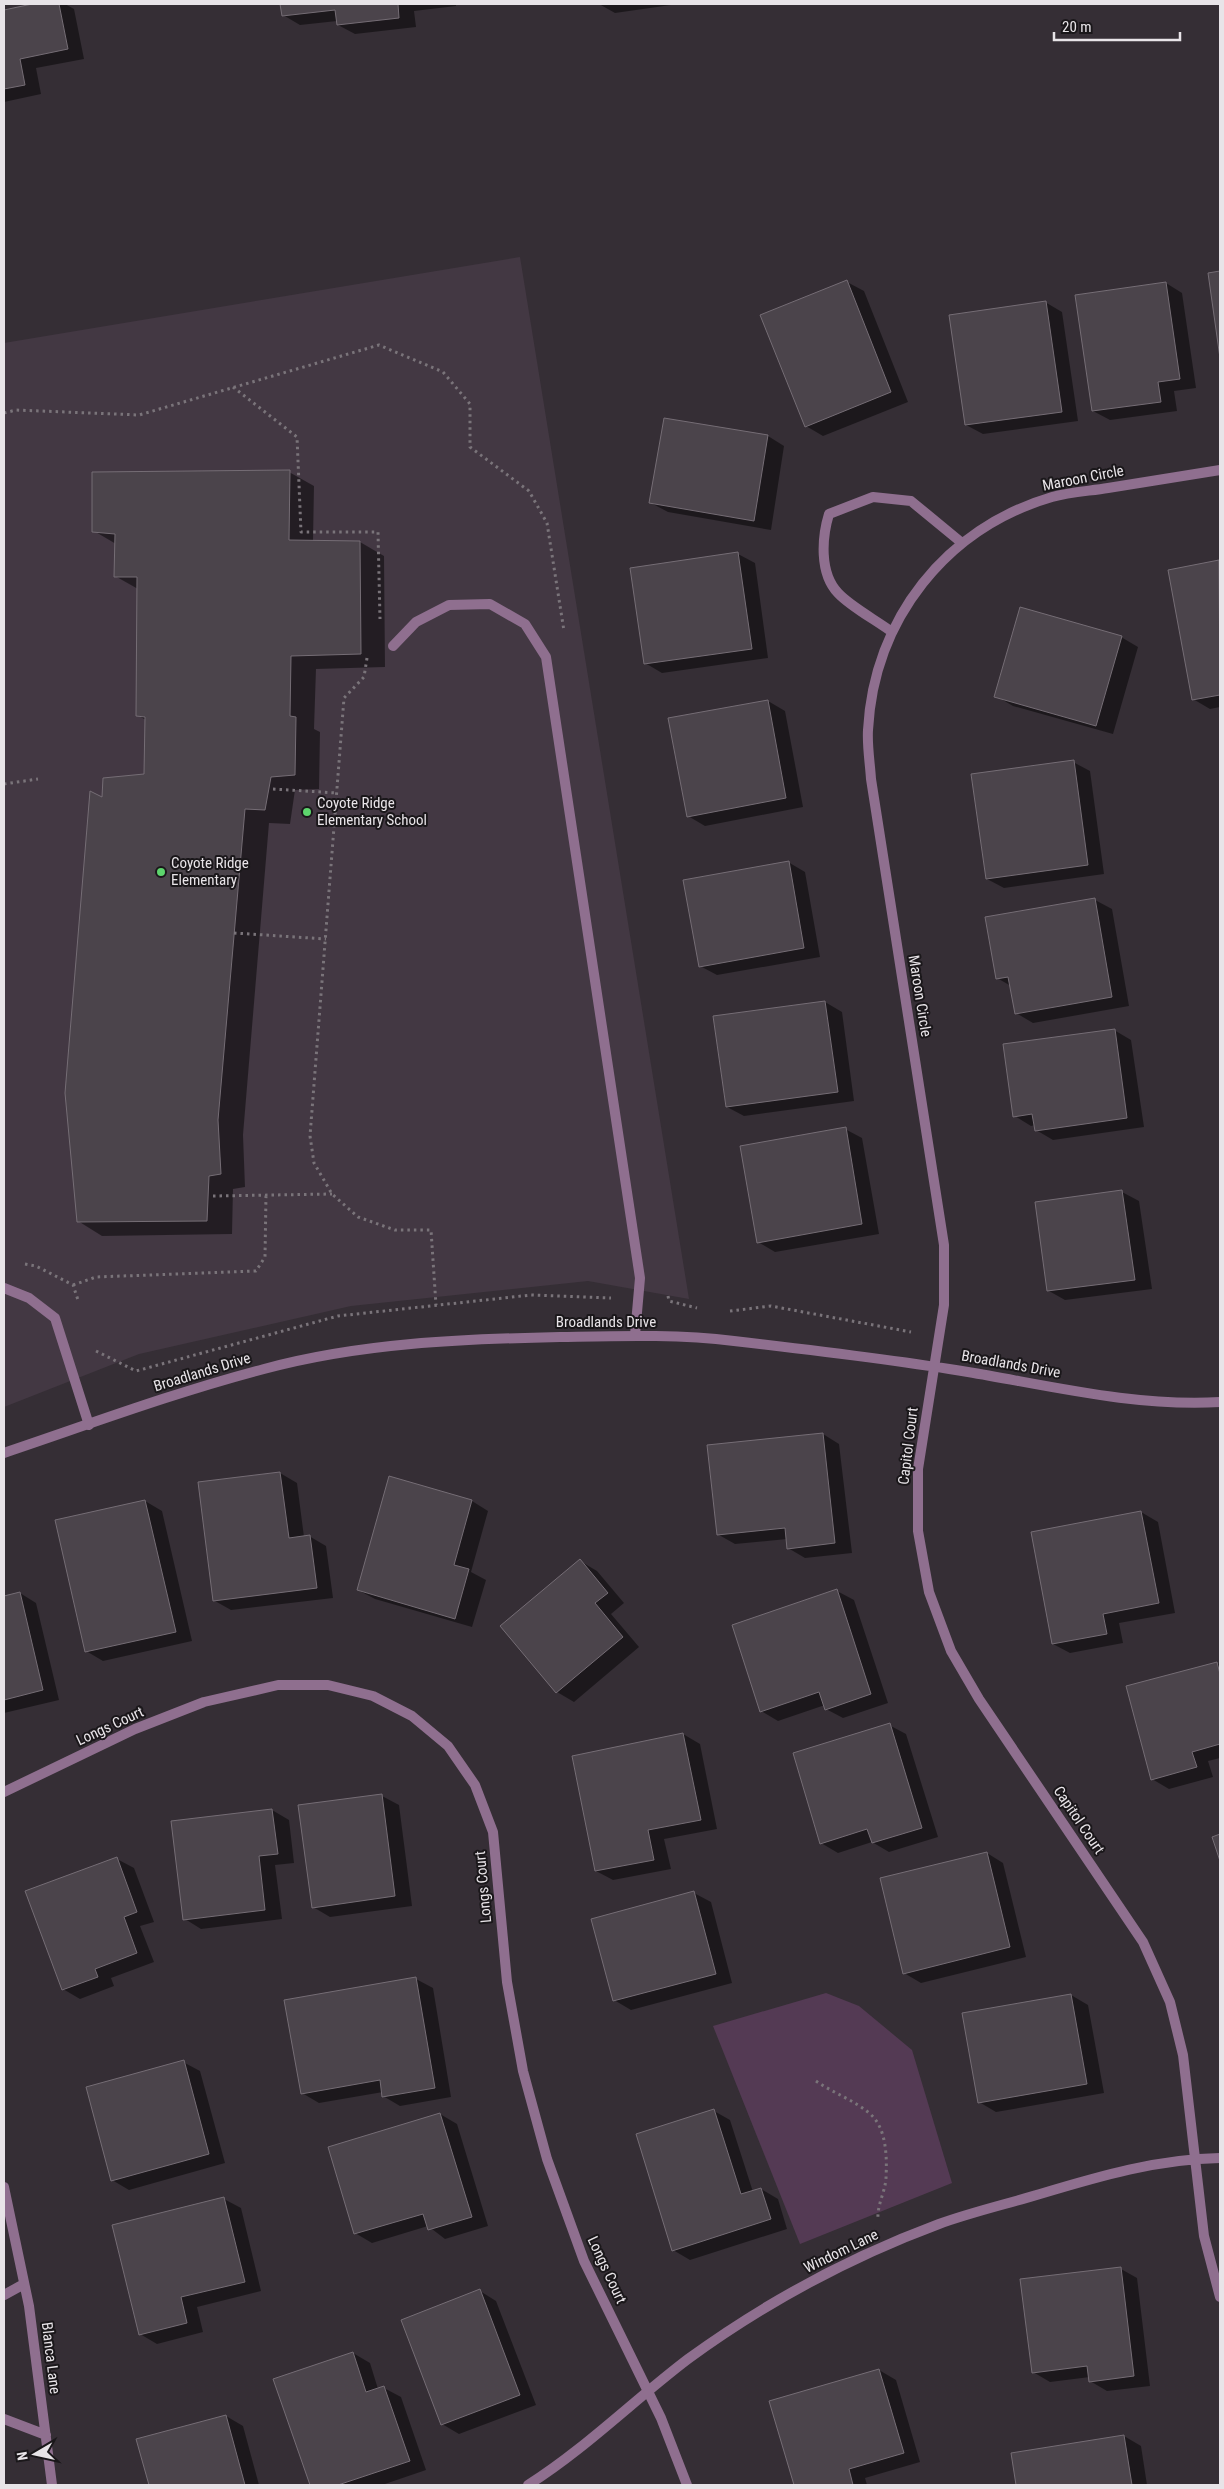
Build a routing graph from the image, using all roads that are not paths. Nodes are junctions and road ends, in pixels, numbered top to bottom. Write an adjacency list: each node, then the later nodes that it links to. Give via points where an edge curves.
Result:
1 (1220, 470): 2 (street, Maroon Circle, via 1053,497 1004,516)
2 (962, 543): 3 (street, Maroon Circle, via 926,578); 3 (street, via 911,501 873,497 829,514 823,551 828,576 837,592)
3 (892, 632): 7 (street, Maroon Circle, via 875,678 868,740 871,779 944,1245 944,1305)
4 (393, 646): 6 (street, via 416,622 449,605 490,604 525,624 546,657 640,1278)
5 (4, 1288): 9 (street, via 30,1298 55,1318)
6 (635, 1335): 7 (street, Broadlands Drive, via 729,1340); 9 (street, Broadlands Drive, via 378,1346 266,1368)
7 (934, 1366): 8 (street, Broadlands Drive, via 1114,1397 1196,1404); 12 (street, Capitol Court, via 918,1469 918,1531 929,1592 951,1651 979,1699 1143,1942 1170,2002 1183,2055)
8 (1220, 1402)
9 (89, 1425): 10 (street, Broadlands Drive)
10 (4, 1453)
11 (4, 1792): 18 (street, Longs Court, via 136,1729 204,1702 278,1686 328,1685 373,1696 412,1716 448,1746 475,1785 493,1832 507,1982 523,2071 546,2159 584,2261)
12 (1193, 2158): 13 (street, Windom Lane); 17 (street, Capitol Court, via 1204,2236); 18 (street, Windom Lane, via 1119,2171 940,2224 852,2260 768,2306 688,2359)
13 (1220, 2158)
14 (4, 2187): 15 (street, Blanca Lane)
15 (24, 2284): 16 (street); 20 (street, Blanca Lane)
16 (4, 2295)
17 (1220, 2297)
18 (648, 2392): 22 (street, Windom Lane); 23 (street, Longs Court)
19 (4, 2419): 20 (street)
20 (46, 2435): 21 (street, Blanca Lane)
21 (52, 2485)
22 (528, 2485)
23 (687, 2485)

